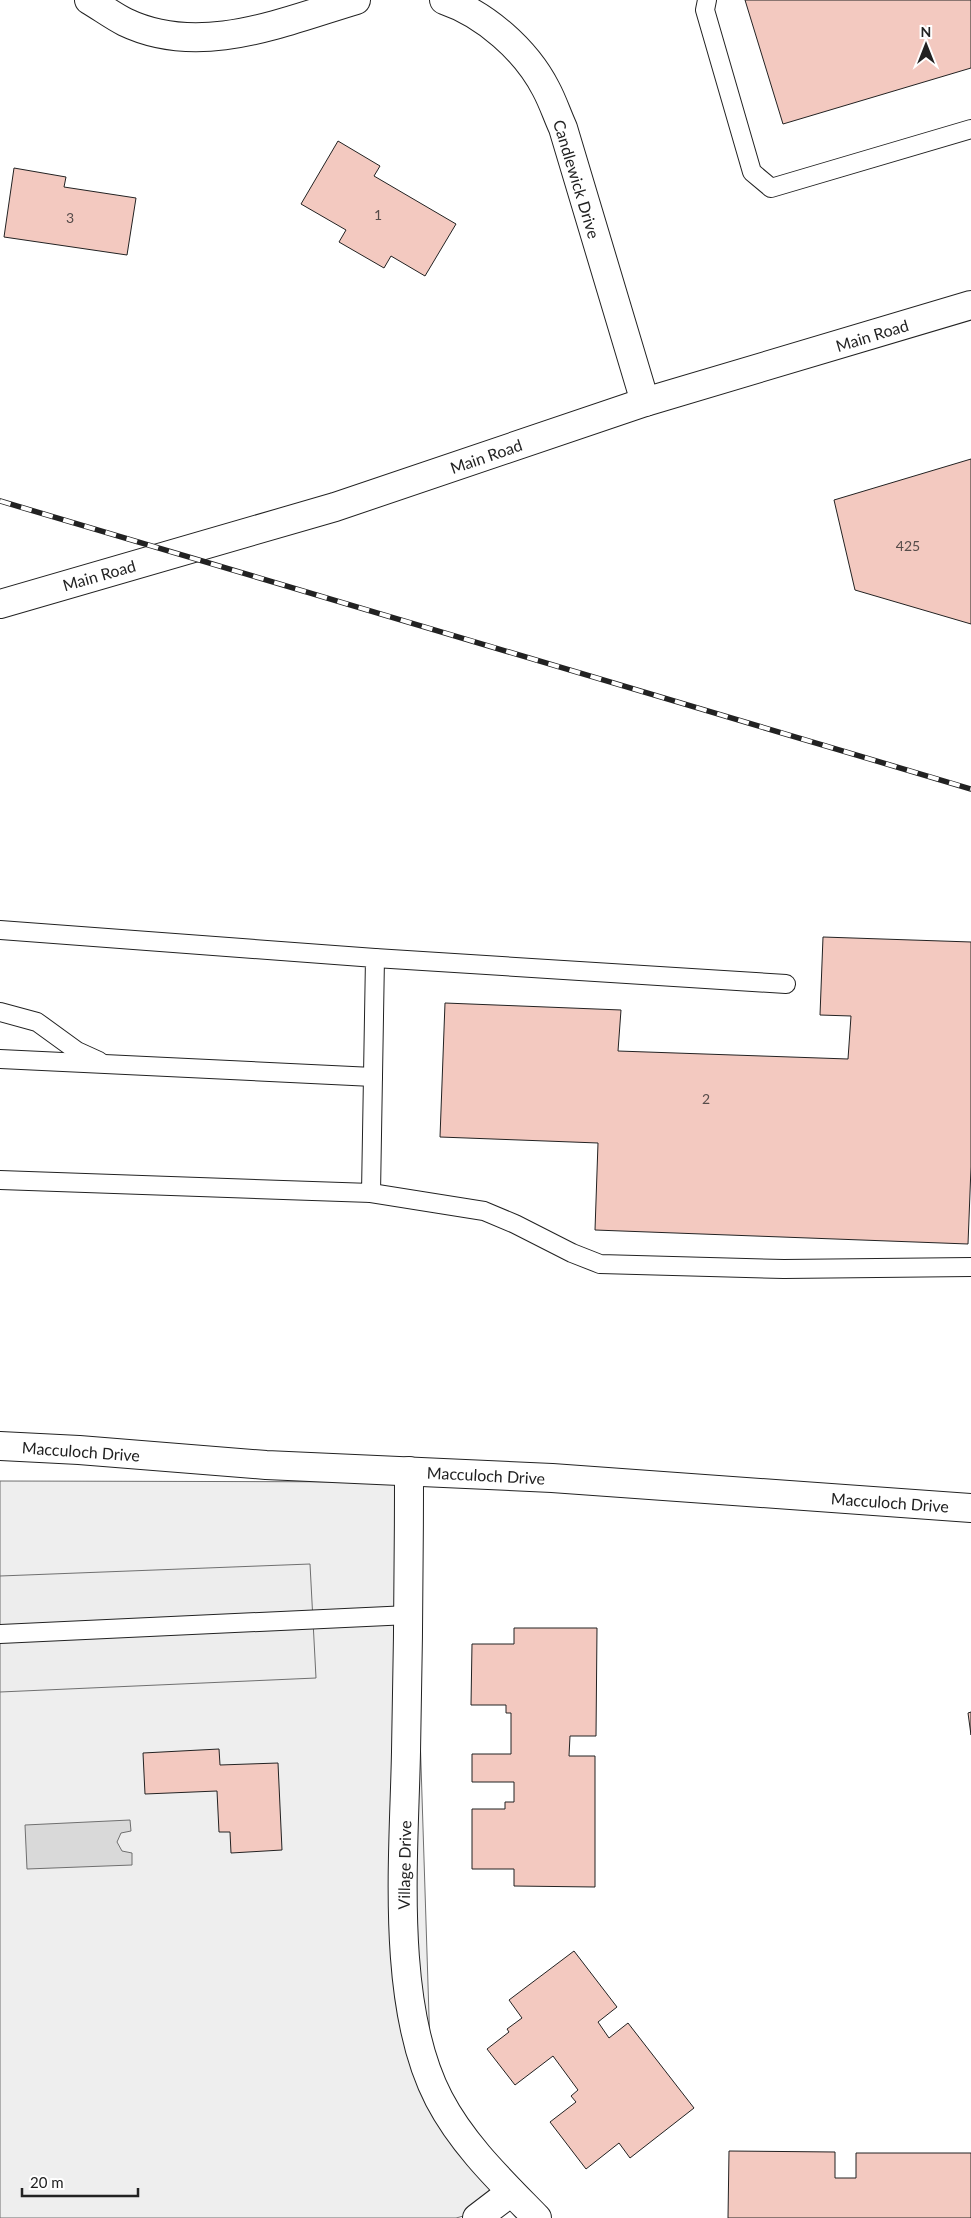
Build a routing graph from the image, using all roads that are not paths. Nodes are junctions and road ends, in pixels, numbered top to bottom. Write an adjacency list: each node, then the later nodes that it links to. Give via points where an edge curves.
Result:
1 (89, 0): 2 (street, via 125,22 157,33 185,37 216,37 256,30)
2 (356, 0)
3 (444, 0): 7 (street, Candlewick Drive, via 457,4 506,38 530,64 546,89 563,128)
4 (707, 0): 5 (lane, via 705,10 752,172 771,188)
5 (971, 130)
6 (971, 305): 7 (street, Main Road)
7 (644, 402): 8 (street, Main Road, via 335,507)
8 (0, 604)
9 (0, 930): 10 (lane)
10 (375, 958): 11 (lane); 17 (lane)
11 (786, 984)
12 (0, 1012): 13 (lane)
13 (37, 1022): 14 (lane); 16 (lane, via 77,1051)
14 (0, 1025)
15 (0, 1059): 16 (lane)
16 (106, 1065): 17 (lane)
17 (373, 1076): 19 (lane)
18 (0, 1180): 19 (lane)
19 (371, 1193): 20 (lane, via 484,1211 600,1264 784,1269)
20 (971, 1267)
21 (0, 1446): 22 (street, Macculoch Drive, via 266,1465)
22 (409, 1471): 23 (street, Macculoch Drive); 24 (street, Village Drive)
23 (971, 1508)
24 (409, 1615): 25 (lane); 26 (street, Village Drive, via 403,1922 414,2024 438,2099 467,2144)
25 (0, 1634)
26 (512, 2192): 27 (street); 28 (street, Village Drive)
27 (478, 2218)
28 (537, 2218)

